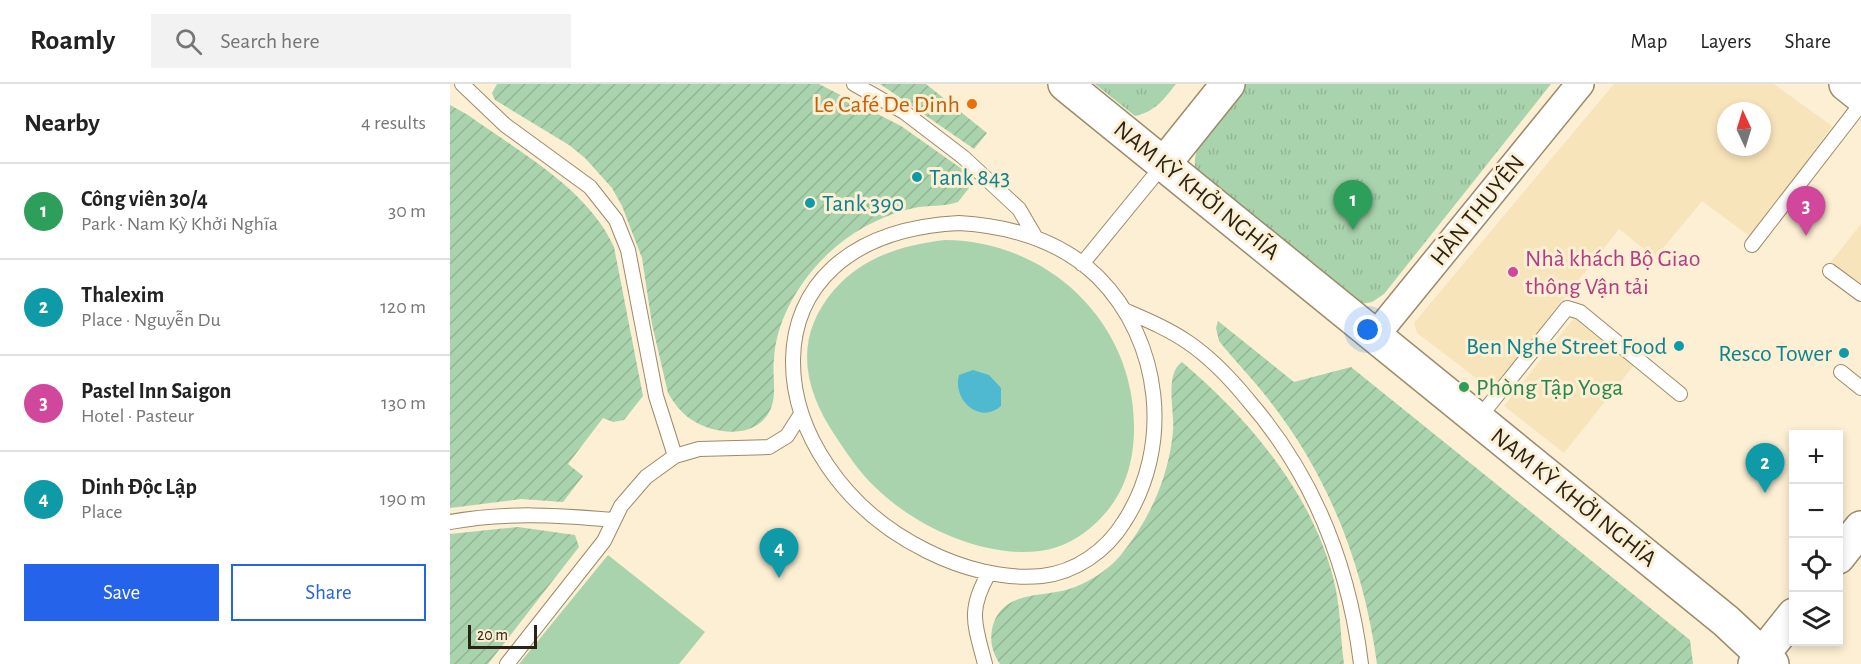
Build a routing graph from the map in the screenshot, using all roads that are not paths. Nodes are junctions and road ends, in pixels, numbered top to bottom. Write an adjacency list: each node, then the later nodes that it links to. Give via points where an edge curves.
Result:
1 (462, 84): 22 (lane, via 505,125 590,187 616,220 628,250 656,396)
2 (854, 84): 10 (lane, via 904,112 963,157 1019,208)
3 (1065, 84): 9 (main road, NAM KỲ KHỞI NGHĨA)
4 (1228, 84): 9 (main road)
5 (1580, 84): 16 (street, HÀN THUYÊN)
6 (1846, 84): 7 (main road)
7 (1861, 96)
8 (1861, 104): 11 (lane)
9 (1163, 165): 12 (lane); 16 (main road, NAM KỲ KHỞI NGHĨA)
10 (1036, 238): 12 (lane); 20 (lane, via 985,225 933,224 888,235 853,253 824,278 798,322 792,370)
11 (1752, 245)
12 (1083, 264): 15 (lane)
13 (1830, 271): 14 (lane)
14 (1861, 294)
15 (1124, 310): 27 (lane, via 1144,352 1155,423 1148,472 1132,509 1110,542 1073,567 1044,576); 32 (lane, via 1174,333 1214,363 1262,415 1286,450 1307,485 1340,558 1354,612)
16 (1375, 336): 21 (main road, NAM KỲ KHỞI NGHĨA)
17 (1841, 372): 18 (lane)
18 (1861, 388)
19 (1680, 394): 21 (lane, via 1580,312 1567,308)
20 (801, 414): 22 (lane, via 787,436 769,447 699,449); 27 (lane, via 824,461 858,502 919,547)
21 (1478, 419): 29 (main road, NAM KỲ KHỞI NGHĨA, via 1725,621)
22 (675, 456): 23 (lane, via 645,477)
23 (613, 520): 24 (lane, via 533,514); 30 (lane, via 604,541)
24 (450, 522)
25 (1861, 528): 26 (main road)
26 (1843, 552)
27 (989, 573): 31 (lane, via 981,586 974,616)
28 (1789, 622): 29 (main road)
29 (1763, 661)
30 (507, 664)
31 (985, 664)
32 (1361, 664)

